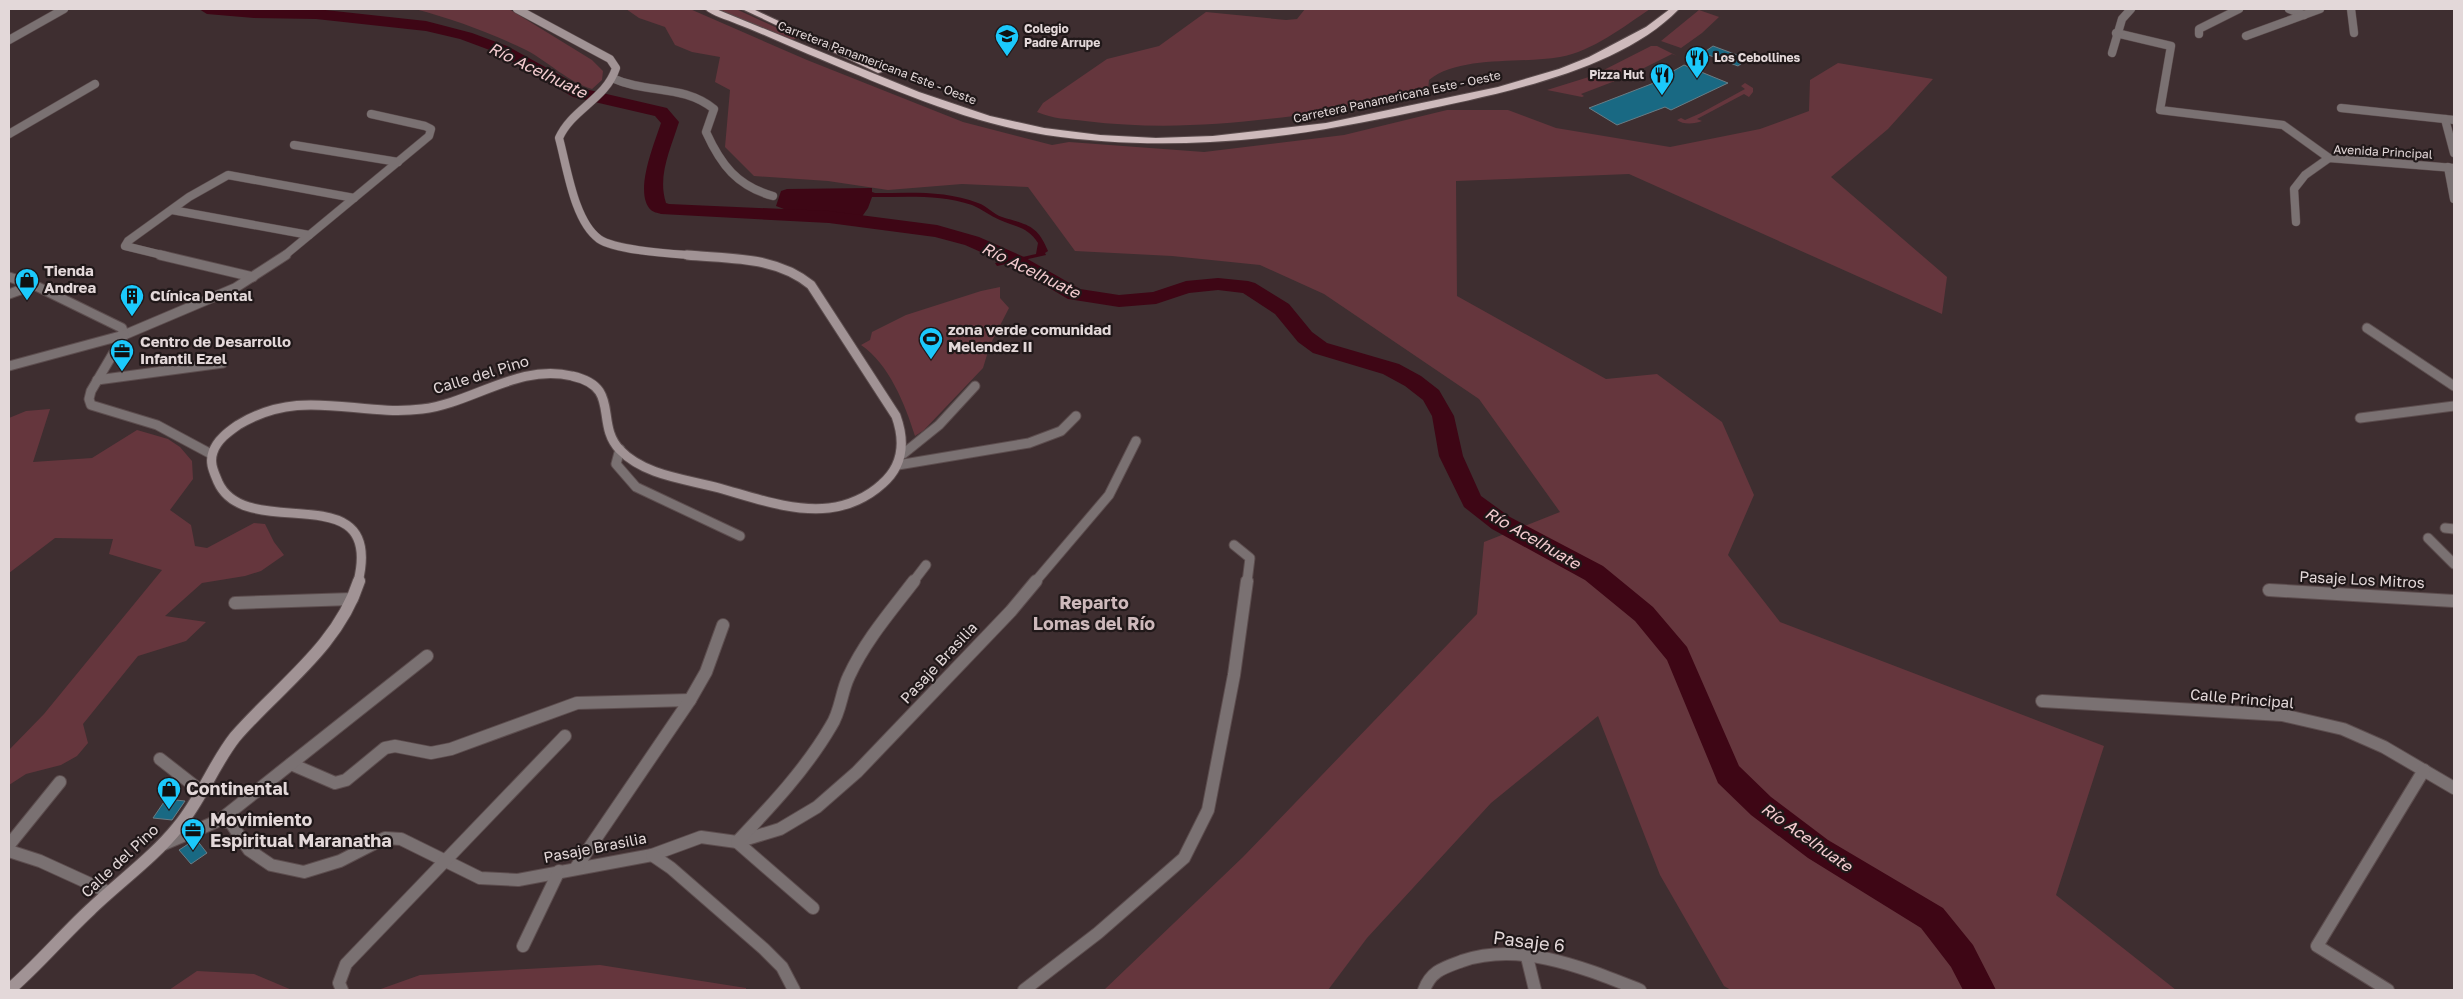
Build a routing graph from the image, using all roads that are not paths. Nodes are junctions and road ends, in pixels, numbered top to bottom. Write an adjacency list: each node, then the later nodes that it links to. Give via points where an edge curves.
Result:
1 (64, 9): 17 (street)
2 (517, 9): 19 (main road, via 610,59 616,68)
3 (709, 9): 6 (highway, Carretera Panamericana Este - Oeste, via 930,100 989,120 1063,134 1173,141 1308,130 1444,103 1534,80 1596,59 1654,26)
4 (746, 9): 5 (highway, Carretera Panamericana Este - Oeste, via 918,87 976,108 1083,129 1188,134 1306,123 1514,79 1606,45)
5 (1662, 9)
6 (1675, 9)
7 (2132, 9): 13 (street, via 2122,19)
8 (2239, 9): 15 (street, via 2199,29)
9 (2289, 9): 12 (street)
10 (2320, 9): 12 (street)
11 (2351, 9): 14 (street)
12 (2304, 15): 16 (street)
13 (2116, 33): 18 (street); 28 (street, via 2171,46 2160,110 2283,125)
14 (2354, 33)
15 (2199, 34)
16 (2246, 36)
17 (9, 40)
18 (2112, 52)
19 (612, 78): 31 (street, via 633,88 679,90 706,101 714,109 706,132 726,168 749,189); 54 (main road, via 607,87 561,130 559,145 579,212 594,234 600,240 622,248 767,262 789,268 799,275 811,285 896,416 902,433)
20 (95, 84): 25 (street)
21 (2341, 108): 23 (street)
22 (370, 114): 29 (street, via 431,129 429,136)
23 (2445, 119): 24 (street); 27 (street)
24 (2454, 120)
25 (9, 134)
26 (294, 145): 29 (street)
27 (2454, 153)
28 (2329, 158): 30 (street, Avenida Principal); 35 (street, Avenida Principal, via 2305,175 2294,189)
29 (398, 162): 32 (street)
30 (2451, 168): 33 (street)
31 (773, 196)
32 (354, 198): 34 (street, via 228,175); 36 (street)
33 (2454, 199)
34 (172, 210): 36 (street); 38 (street, via 125,246)
35 (2296, 222)
36 (309, 235): 38 (street)
37 (9, 277): 39 (street)
38 (253, 277): 42 (street, via 235,288)
39 (34, 285): 40 (street); 42 (street, via 122,328)
40 (9, 294)
41 (2367, 328): 47 (street)
42 (124, 335): 44 (street); 45 (street)
43 (223, 363): 45 (street)
44 (9, 366)
45 (96, 380): 53 (street, via 91,405 156,425)
46 (975, 386): 54 (street, via 940,424)
47 (2454, 386)
48 (2454, 406): 50 (street)
49 (1076, 416): 55 (street, via 1061,431 1029,443)
50 (2360, 418)
51 (1136, 441): 77 (street, Pasaje Brasilia, via 1109,495 1073,540 1011,611 863,765 809,812 780,829)
52 (620, 449): 53 (main road, Calle del Pino, via 613,440 604,395 598,388 578,376 552,372 516,377 423,409 392,410 318,403 280,408 258,415 233,429); 55 (main road, via 660,473 779,504 810,508 847,504 865,496 891,476); 56 (street, via 616,464 636,487)
53 (211, 454): 62 (main road, Calle del Pino, via 220,484 234,500 267,511 323,516 350,526 362,555 361,571)
54 (903, 454): 55 (main road)
55 (898, 465)
56 (740, 536)
57 (2428, 538): 59 (street)
58 (1234, 545): 92 (street, via 1250,558 1234,675 1208,810 1184,858 1098,933)
59 (2454, 564)
60 (926, 565): 77 (street, via 860,655 847,678 832,726)
61 (2269, 590): 63 (street, Pasaje Los Mitros)
62 (352, 599): 64 (street); 75 (main road, Calle del Pino, via 328,639 233,740)
63 (2454, 600)
64 (235, 603)
65 (723, 626): 67 (street, via 706,672)
66 (427, 656): 71 (street)
67 (690, 700): 71 (street, via 577,704 451,750 431,753 395,746 385,748 346,780 335,783); 83 (street)
68 (2042, 701): 72 (street, Calle Principal, via 2282,715 2343,729)
69 (566, 736): 82 (street)
70 (160, 759): 75 (street)
71 (290, 764): 76 (street)
72 (2424, 770): 74 (street, Calle Principal); 96 (street, via 2317,946)
73 (60, 782): 78 (street)
74 (2454, 788)
75 (201, 791): 79 (main road, Calle del Pino, via 187,816)
76 (220, 820): 79 (street); 82 (street, Pasaje Brasilia, via 231,823 249,850 272,865 304,872 340,861 385,838 400,839)
77 (738, 842): 81 (street, Pasaje Brasilia, via 701,837); 86 (street)
78 (9, 845)
79 (162, 845): 85 (main road, Calle del Pino)
80 (9, 851): 85 (street)
81 (652, 855): 83 (street, Pasaje Brasilia); 91 (street, via 764,949 782,967)
82 (446, 861): 84 (street, Pasaje Brasilia, via 480,878 518,880); 90 (street, via 346,964 339,983)
83 (575, 869): 84 (street, Pasaje Brasilia)
84 (559, 871): 87 (street)
85 (108, 892): 89 (main road, Calle del Pino)
86 (813, 908)
87 (523, 946)
88 (1528, 957): 93 (street, Pasaje 6, via 1482,955 1441,968 1429,976); 94 (street); 95 (street, Pasaje 6, via 1563,963)
89 (9, 990)
90 (342, 990)
91 (794, 990)
92 (1024, 990)
93 (1424, 990)
94 (1535, 990)
95 (1640, 990)
96 (2388, 990)

